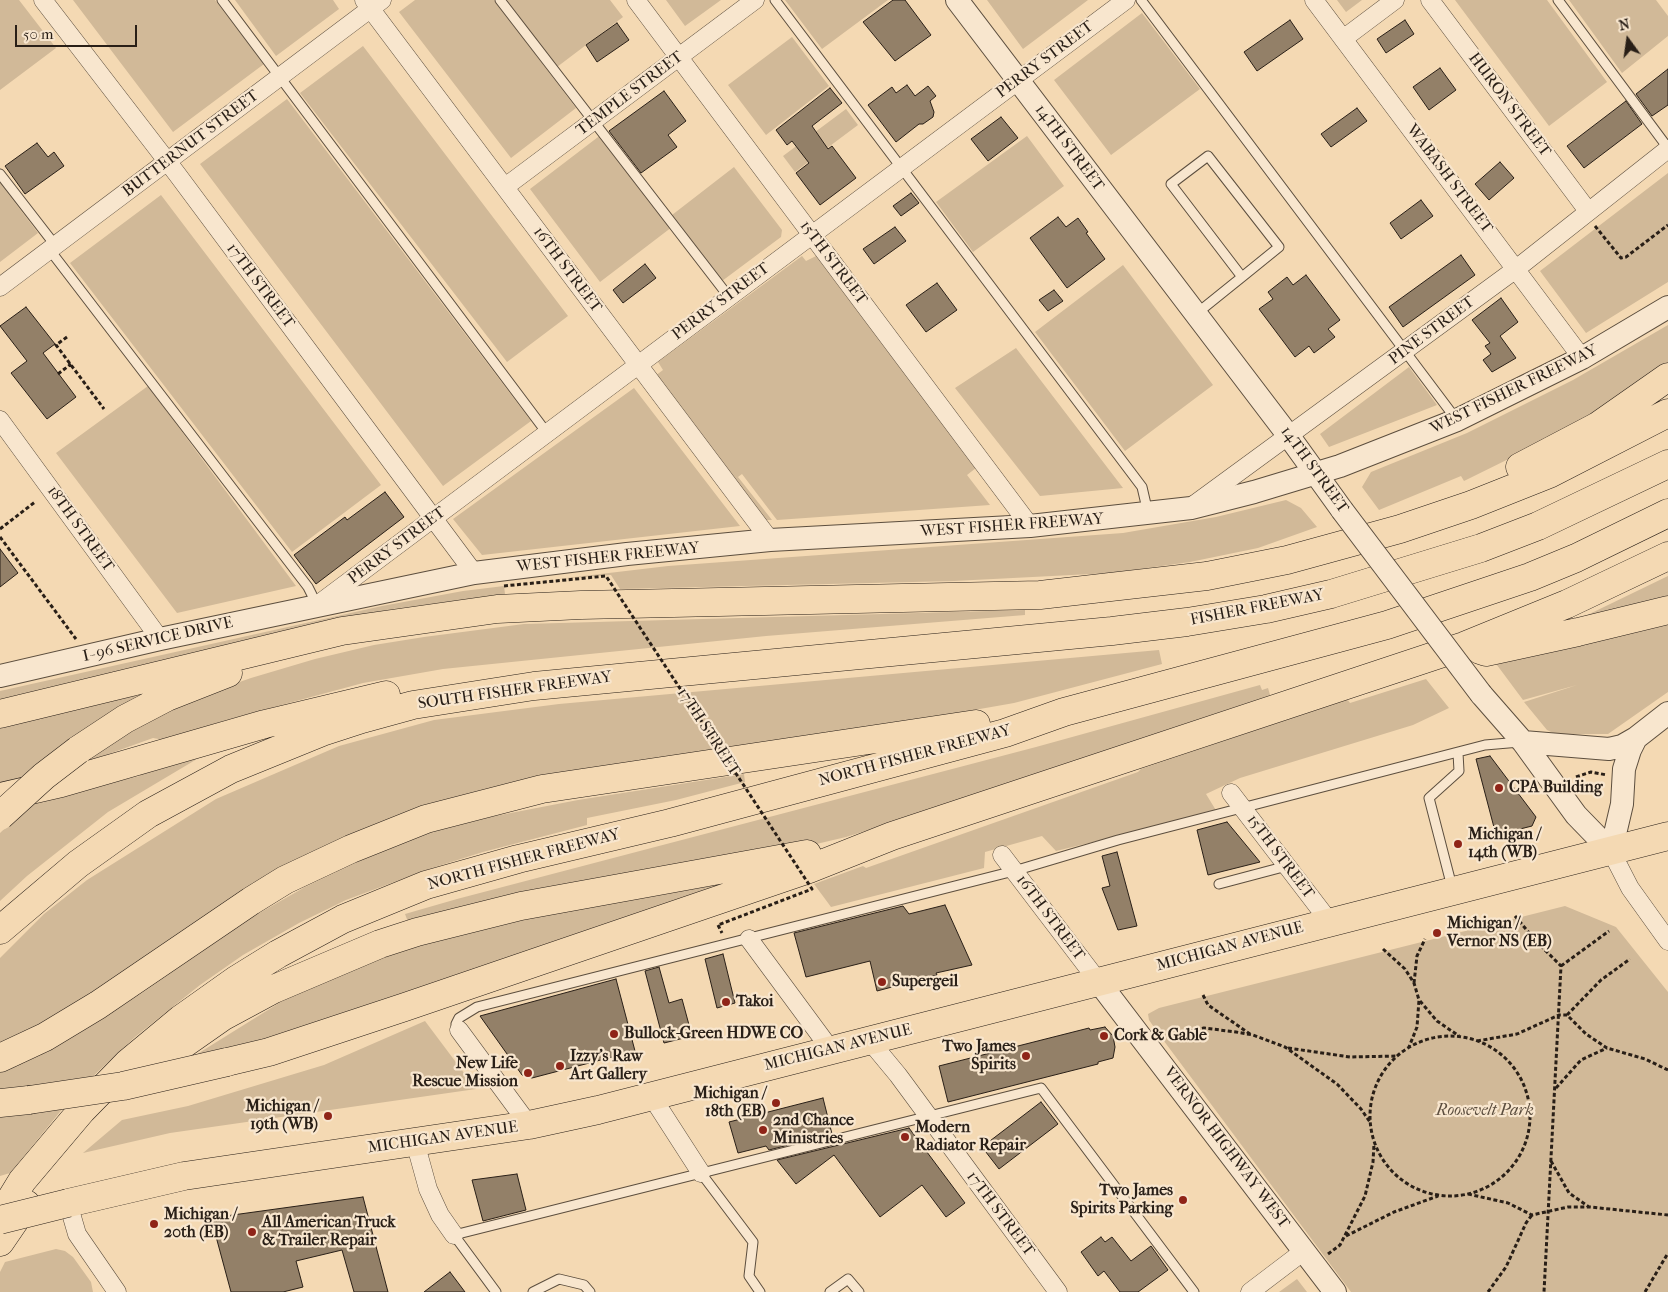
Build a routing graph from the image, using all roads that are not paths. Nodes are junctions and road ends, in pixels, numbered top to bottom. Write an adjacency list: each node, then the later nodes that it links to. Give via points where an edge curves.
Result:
1 (44, 0): 21 (street, 17TH STREET)
2 (222, 0): 17 (lane)
3 (500, 0): 19 (lane)
4 (636, 0): 16 (street, 15TH STREET)
5 (755, 0): 16 (street, TEMPLE STREET)
6 (775, 0): 22 (lane)
7 (957, 0): 18 (street, 14TH STREET)
8 (1126, 0): 18 (street, PERRY STREET)
9 (1140, 0): 34 (lane)
10 (1314, 0): 15 (street, WABASH STREET)
11 (1395, 0): 15 (street)
12 (1430, 0): 25 (street, HURON STREET)
13 (1558, 0): 20 (lane)
14 (372, 3): 17 (street, BUTTERNUT STREET); 24 (street, 16TH STREET)
15 (1343, 39): 28 (street, WABASH STREET)
16 (678, 58): 19 (street, TEMPLE STREET); 26 (street, 15TH STREET)
17 (280, 77): 21 (street, BUTTERNUT STREET); 41 (lane)
18 (1018, 80): 22 (street, PERRY STREET); 33 (street, 14TH STREET)
19 (593, 121): 24 (street, TEMPLE STREET); 31 (lane)
20 (1668, 149): 25 (street, PINE STREET)
21 (167, 162): 27 (street, BUTTERNUT STREET); 48 (street, 17TH STREET)
22 (901, 168): 26 (street, PERRY STREET); 47 (lane, via 1142,487)
23 (0, 174): 27 (lane)
24 (505, 187): 36 (street, 16TH STREET)
25 (1590, 217): 28 (street, PINE STREET)
26 (811, 235): 31 (street, PERRY STREET); 49 (street, 15TH STREET)
27 (52, 247): 30 (street, BUTTERNUT STREET); 54 (lane, via 308,588)
28 (1516, 269): 34 (street, PINE STREET); 35 (street, WABASH STREET)
29 (1242, 277): 29 (lane, via 1279,247 1208,156 1171,184); 33 (lane)
30 (0, 287)
31 (729, 297): 36 (street, PERRY STREET)
32 (1668, 307): 35 (street, WEST FISHER FREEWAY)
33 (1196, 314): 42 (street, 14TH STREET)
34 (1405, 351): 40 (lane); 42 (street, PINE STREET)
35 (1582, 358): 40 (street, WEST FISHER FREEWAY)
36 (639, 364): 41 (street, PERRY STREET); 51 (street, 16TH STREET)
37 (1668, 378): 50 (main road, via 1598,426)
38 (1668, 414): 50 (main road, via 1549,474)
39 (0, 420): 57 (street, 18TH STREET)
40 (1457, 420): 44 (street, WEST FISHER FREEWAY)
41 (547, 433): 48 (street, PERRY STREET)
42 (1288, 435): 44 (street, 14TH STREET); 45 (street, PINE STREET)
43 (1668, 464): 59 (main road, FISHER FREEWAY, via 1546,522 1481,548 1331,594 1266,609 1112,631)
44 (1315, 474): 45 (street, WEST FISHER FREEWAY); 65 (street, 14TH STREET, bridge, via 1481,694)
45 (1191, 508): 47 (street, WEST FISHER FREEWAY)
46 (1668, 513): 61 (main road, via 1576,558 1480,595 1281,655)
47 (1148, 514): 49 (street, WEST FISHER FREEWAY)
48 (433, 518): 53 (street, 17TH STREET); 54 (street, PERRY STREET)
49 (1030, 526): 51 (street, WEST FISHER FREEWAY)
50 (1400, 529): 56 (main road, via 1287,560 1207,576 1094,590 1040,595 581,604 497,609)
51 (770, 540): 53 (street, WEST FISHER FREEWAY)
52 (1668, 556): 58 (main road, via 1567,604)
53 (474, 573): 54 (street, WEST FISHER FREEWAY)
54 (317, 605): 57 (street, I- 96 SERVICE DRIVE)
55 (1668, 610): 58 (main road, via 1486,652)
56 (397, 623): 63 (main road, via 296,641); 70 (main road, bridge, via 284,655 175,693 125,719 78,750)
57 (160, 639): 60 (street, I- 96 SERVICE DRIVE)
58 (1464, 646): 71 (main road)
59 (823, 657): 68 (main road, via 730,656 452,683 337,705 61,783); 80 (main road, SOUTH FISHER FREEWAY, via 469,694 413,705 330,729 230,769 148,814 78,864)
60 (0, 676)
61 (1064, 712): 87 (main road, via 542,789 426,819 285,880 98,1005 45,1037); 95 (main road, NORTH FISHER FREEWAY, via 1005,733 670,823 518,858 426,885 343,918 236,980 182,1018 128,1063 82,1110 22,1181)
62 (1668, 713): 64 (street)
63 (0, 714)
64 (1636, 738): 65 (street, via 1609,749); 73 (street, via 1624,769 1622,804)
65 (1523, 742): 66 (lane, via 1485,745); 73 (street, 14TH STREET, via 1576,815)
66 (1458, 753): 69 (lane); 78 (lane, via 1459,771 1429,798)
67 (1231, 793): 69 (street, 15TH STREET)
68 (0, 797)
69 (1244, 807): 75 (street, 15TH STREET); 76 (lane)
70 (0, 816)
71 (892, 836): 89 (main road, bridge, via 809,869 269,1052 123,1086); 97 (main road, via 455,921 380,944 274,989 173,1049 121,1090 69,1143)
72 (1668, 836): 73 (main road, MICHIGAN AVENUE)
73 (1610, 851): 78 (main road, MICHIGAN AVENUE); 81 (street, 14TH STREET, via 1630,888)
74 (1002, 855): 76 (street, 16TH STREET)
75 (1287, 866): 77 (lane); 79 (street, 15TH STREET)
76 (1014, 871): 82 (lane); 83 (street, 16TH STREET)
77 (1219, 884)
78 (1453, 890): 79 (main road, MICHIGAN AVENUE)
79 (1329, 921): 83 (main road, MICHIGAN AVENUE)
80 (0, 930)
81 (1665, 932)
82 (749, 939): 84 (lane, via 477,1007 459,1018 456,1024); 86 (street)
83 (1098, 981): 85 (main road, MICHIGAN AVENUE); 98 (street, VERNOR HIGHWAY WEST)
84 (459, 1030): 91 (street)
85 (868, 1040): 86 (main road, MICHIGAN AVENUE); 90 (street, 17TH STREET)
86 (831, 1050): 88 (main road, MICHIGAN AVENUE)
87 (0, 1058)
88 (652, 1097): 91 (main road, MICHIGAN AVENUE); 93 (street)
89 (0, 1102)
90 (927, 1116): 93 (lane); 106 (street, 17TH STREET); 107 (lane, via 1041,1088)
91 (529, 1125): 92 (main road, MICHIGAN AVENUE)
92 (415, 1142): 94 (main road, MICHIGAN AVENUE, via 184,1176); 96 (street, via 428,1189)
93 (701, 1173): 96 (lane); 103 (lane, via 754,1242 748,1276)
94 (68, 1203): 95 (main road, MICHIGAN AVENUE, bridge); 99 (street, via 77,1234)
95 (0, 1218)
96 (454, 1235): 100 (lane)
97 (0, 1242)
98 (1315, 1254): 108 (street); 109 (street, VERNOR HIGHWAY WEST)
99 (117, 1292)
100 (496, 1292)
101 (532, 1292): 102 (lane, via 559,1278 584,1285)
102 (590, 1292)
103 (760, 1292)
104 (830, 1292): 105 (lane, via 848,1278)
105 (859, 1292)
106 (1058, 1292)
107 (1194, 1292)
108 (1250, 1292)
109 (1335, 1292)

